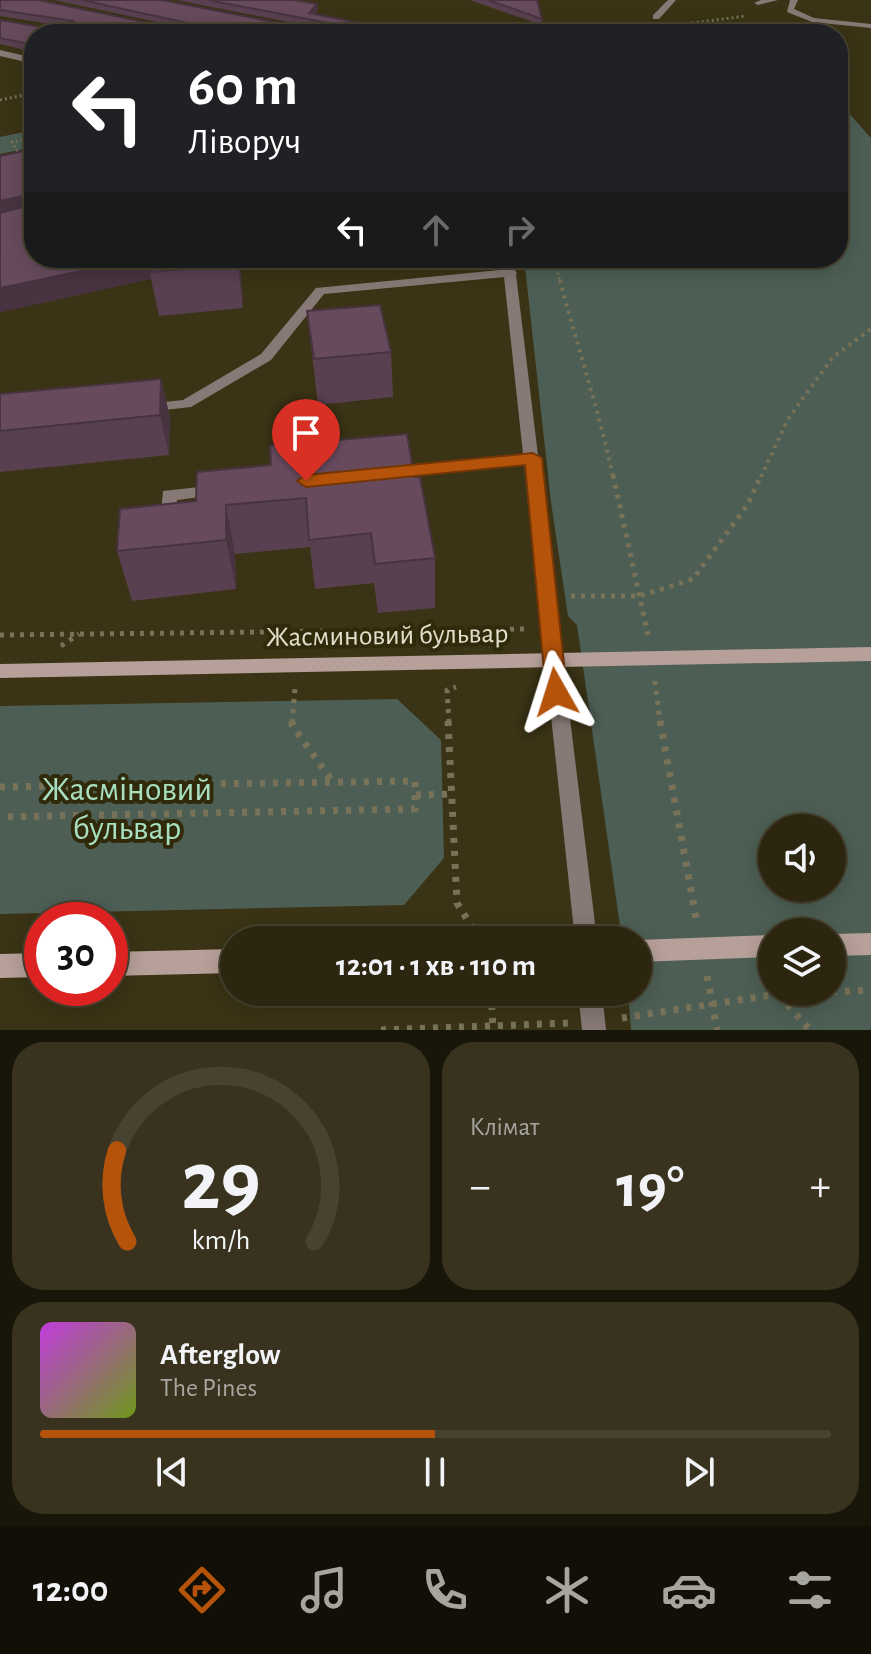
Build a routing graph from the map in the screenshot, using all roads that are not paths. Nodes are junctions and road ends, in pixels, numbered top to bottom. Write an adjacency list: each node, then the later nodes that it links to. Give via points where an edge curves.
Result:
1 (672, 0): 5 (street)
2 (774, 0): 4 (street)
3 (794, 0): 6 (street, via 790,10 812,20)
4 (758, 3)
5 (656, 17)
6 (871, 26)
7 (0, 53): 8 (street)
8 (24, 59)
9 (495, 268): 11 (street, via 320,291 266,357 186,404)
10 (510, 268): 12 (street)
11 (124, 410)
12 (533, 458): 13 (street); 17 (street)
13 (376, 474)
14 (228, 489): 15 (street, via 169,495)
15 (168, 533)
16 (871, 654): 17 (street, Жасминовий бульвар)
17 (553, 661): 18 (street, Жасминовий бульвар); 19 (street)
18 (0, 671)
19 (584, 926)
20 (871, 944): 21 (street)
21 (846, 945)
22 (758, 947): 23 (street)
23 (652, 950)
24 (220, 961): 25 (street)
25 (128, 964)
26 (24, 965): 27 (street)
27 (0, 966)
28 (591, 1006): 29 (street)
29 (593, 1026)

